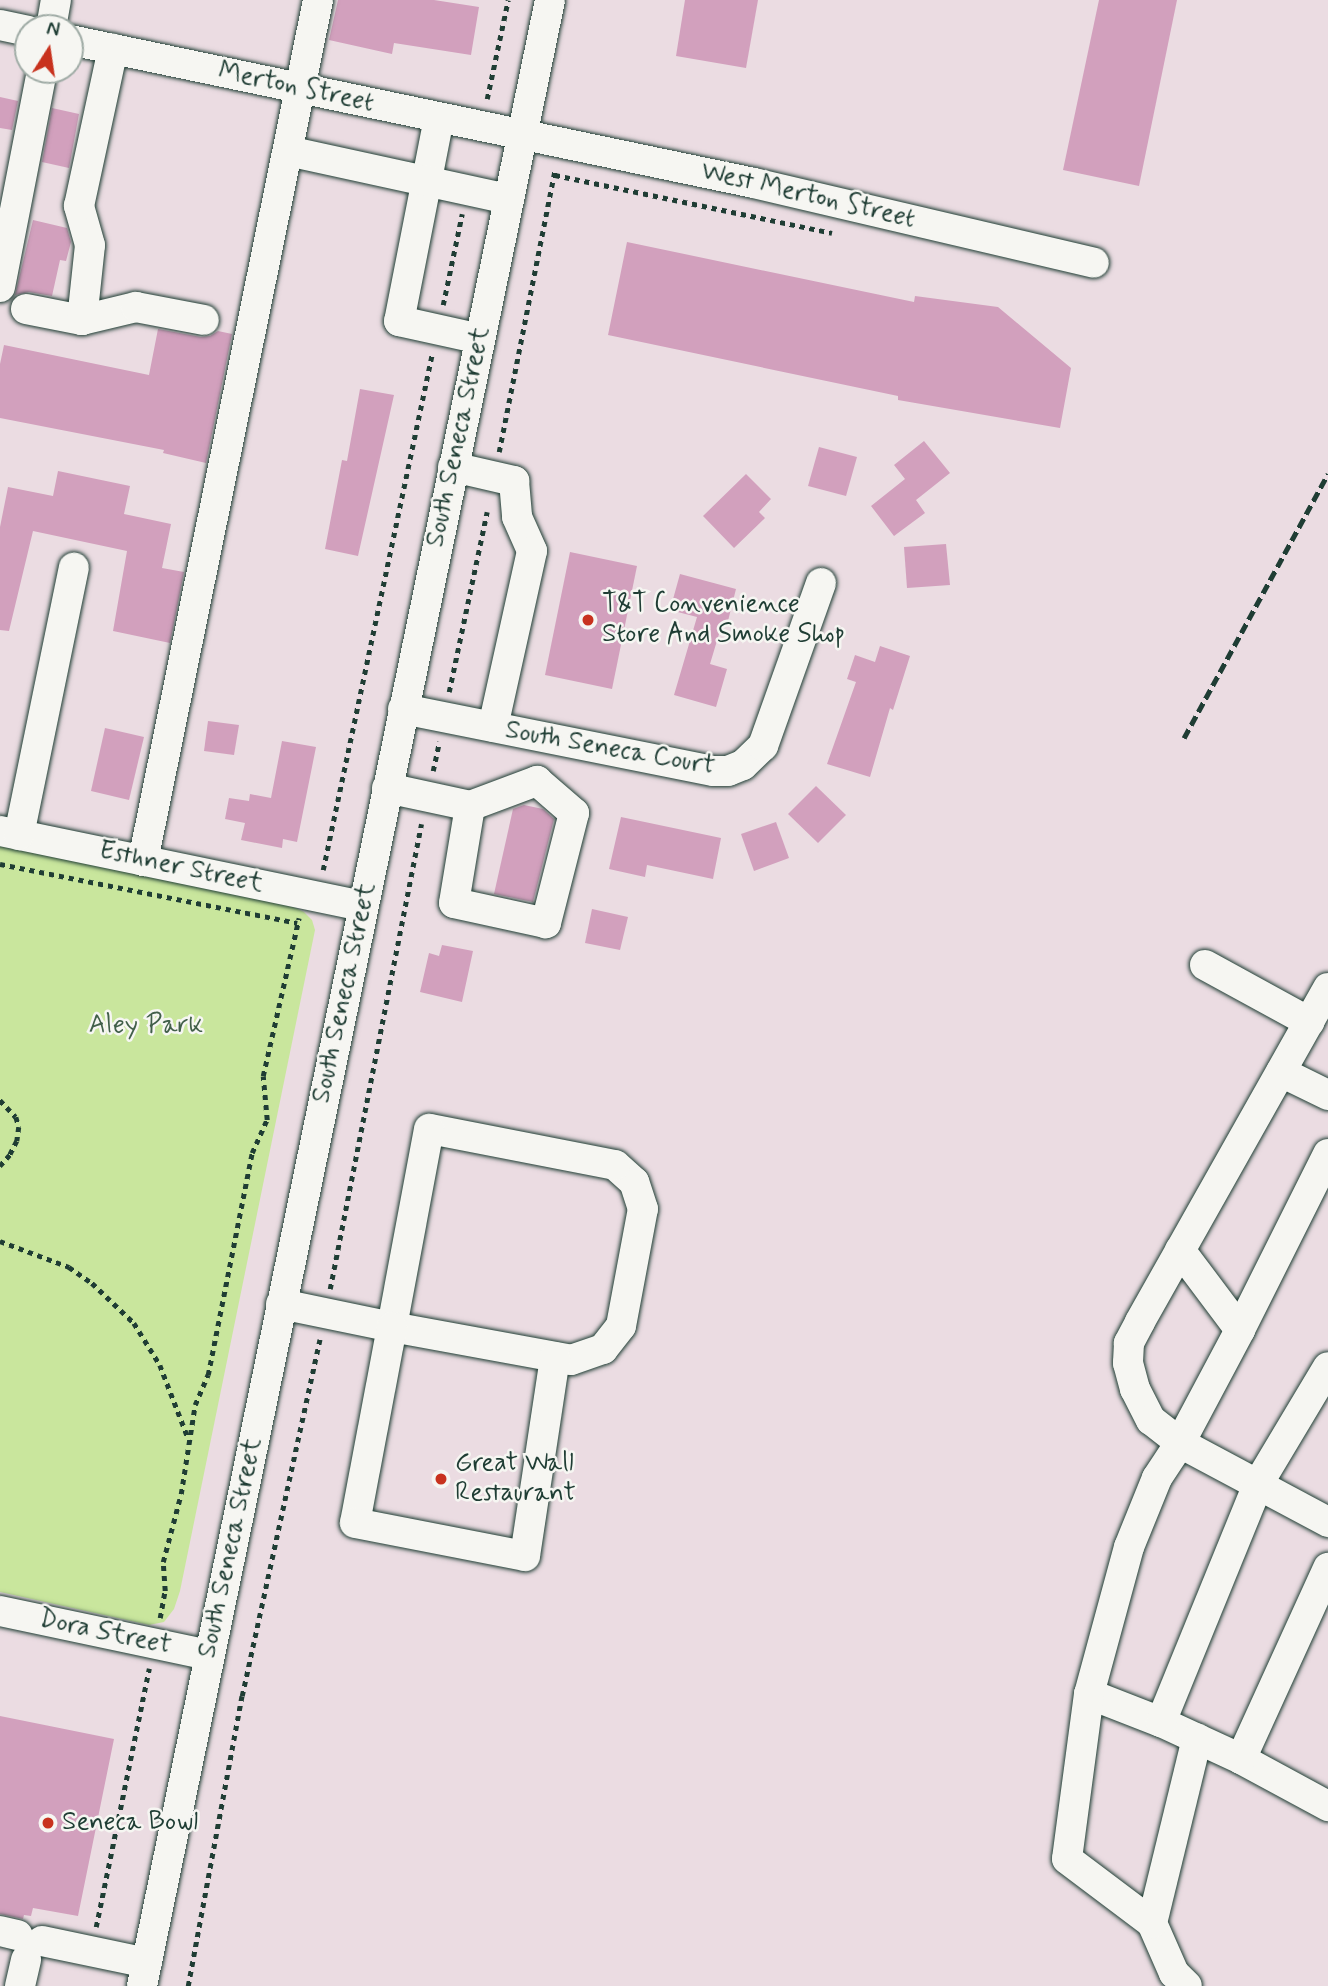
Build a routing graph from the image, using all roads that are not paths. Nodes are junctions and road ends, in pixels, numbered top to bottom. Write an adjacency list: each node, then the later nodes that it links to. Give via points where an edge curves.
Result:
1 (318, 0): 6 (street)
2 (550, 0): 8 (street, South Seneca Street)
3 (84, 43): 4 (street, Merton Street)
4 (113, 50): 6 (street, Merton Street); 15 (street, via 79,206 90,245)
5 (40, 84): 13 (street)
6 (299, 89): 7 (street, Merton Street); 9 (street)
7 (439, 118): 8 (street, Merton Street); 10 (street)
8 (522, 136): 11 (street, South Seneca Street); 12 (street, West Merton Street, via 754,183)
9 (288, 150): 10 (street); 28 (street)
10 (426, 181): 11 (street); 17 (street, via 399,321)
11 (509, 199): 17 (street, South Seneca Street)
12 (1094, 263)
13 (0, 287)
14 (26, 310): 15 (street)
15 (82, 320): 16 (street, via 136,307)
16 (204, 320)
17 (480, 339): 18 (street, South Seneca Street)
18 (453, 467): 21 (street, South Seneca Street); 22 (street, via 514,481 517,517 532,551)
19 (74, 568): 27 (street)
20 (821, 583): 23 (street, South Seneca Court, via 764,746 743,765 713,771)
21 (403, 709): 22 (street, South Seneca Court); 25 (street, South Seneca Street)
22 (493, 727): 23 (street, South Seneca Court)
23 (547, 738): 24 (street)
24 (537, 781): 26 (street); 26 (street, via 574,813 546,923 454,903)
25 (387, 788): 26 (street); 29 (street, South Seneca Street)
26 (470, 806)
27 (9, 833): 28 (street, Esthner Street)
28 (143, 861): 29 (street, Esthner Street)
29 (363, 906): 37 (street, South Seneca Street)
30 (1205, 965): 32 (street)
31 (1328, 988): 32 (street)
32 (1309, 1022): 33 (street)
33 (1281, 1072): 34 (street); 36 (street)
34 (1328, 1095)
35 (1328, 1154): 39 (street)
36 (1180, 1250): 39 (street); 42 (street, via 1129,1343 1128,1363 1135,1390 1151,1420)
37 (281, 1304): 38 (street); 47 (street, South Seneca Street)
38 (391, 1327): 40 (street); 40 (street, via 355,1523 525,1556); 40 (street, via 429,1129 615,1165 634,1182 643,1209 621,1326 603,1349 571,1360)
39 (1240, 1331): 42 (street)
40 (555, 1357)
41 (1328, 1367): 43 (street)
42 (1180, 1443): 43 (street); 48 (street, via 1157,1478 1129,1547)
43 (1258, 1484): 44 (street); 49 (street)
44 (1328, 1522)
45 (1328, 1568): 51 (street)
46 (0, 1611): 47 (street, Dora Street)
47 (209, 1654): 55 (street, South Seneca Street)
48 (1089, 1694): 49 (street); 53 (street, via 1068,1859)
49 (1161, 1722): 50 (street)
50 (1197, 1738): 51 (street); 53 (street)
51 (1241, 1759): 52 (street)
52 (1324, 1794)
53 (1152, 1923): 56 (street, via 1174,1973)
54 (21, 1951): 55 (street, via 91,1951)
55 (144, 1975)
56 (1187, 1986)

